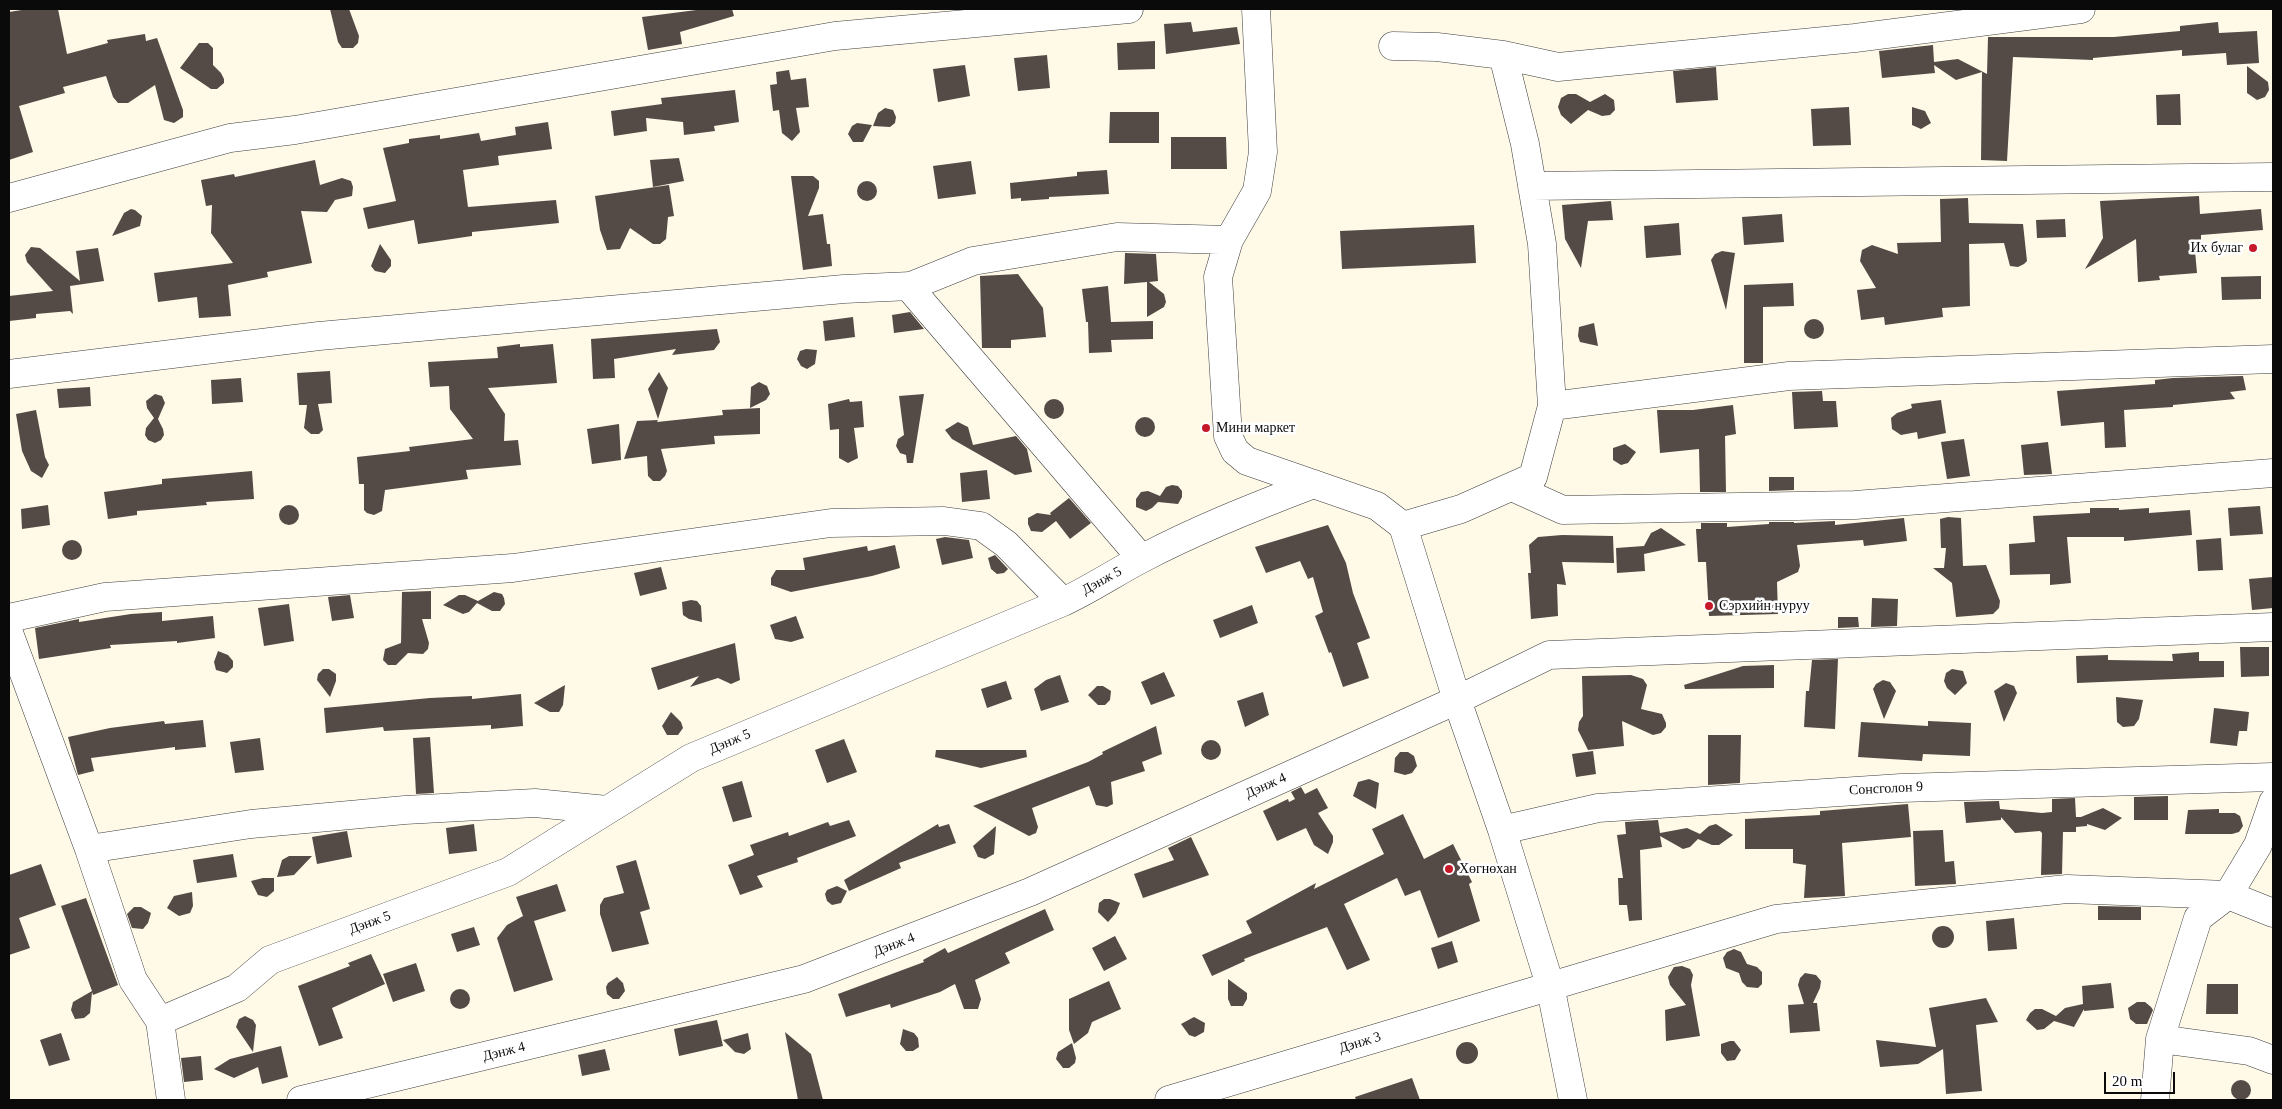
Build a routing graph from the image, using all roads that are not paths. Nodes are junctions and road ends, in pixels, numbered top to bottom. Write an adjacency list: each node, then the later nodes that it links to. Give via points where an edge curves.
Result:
1 (1129, 9): 8 (street, via 835,36 295,130 230,138)
2 (1256, 9): 9 (street, via 1263,152 1257,191)
3 (2081, 9): 5 (street, via 1855,38 1558,67)
4 (1393, 46): 5 (street)
5 (1503, 55): 7 (street)
6 (2273, 177): 7 (street)
7 (1532, 186): 13 (street, via 1542,244)
8 (9, 198)
9 (1229, 240): 10 (street, via 1116,237 973,261); 15 (street, via 1218,277 1228,436 1235,451 1247,461)
10 (908, 286): 12 (street, via 319,336); 18 (street)
11 (2273, 359): 13 (street, via 1789,376)
12 (9, 374)
13 (1552, 406): 16 (street, via 1533,477)
14 (2273, 473): 16 (street, via 1855,505 1563,510)
15 (1314, 484): 17 (street, via 1377,506); 18 (street, Дэнж 5, via 1238,513)
16 (1512, 487): 17 (street, via 1461,509)
17 (1403, 526): 23 (street)
18 (1142, 558): 19 (street, Дэнж 5)
19 (1063, 602): 20 (street, via 1006,544 981,526 944,521 831,523 513,568 105,596); 26 (street, Дэнж 5, via 691,758)
20 (9, 618)
21 (2273, 627): 23 (street, Дэнж 4, via 1549,655)
22 (9, 633): 28 (street)
23 (1457, 700): 27 (street); 36 (street, Дэнж 4, via 1030,892 804,979)
24 (2273, 776): 27 (street, Сонсголон 9, via 1901,788 1608,808)
25 (2273, 802): 29 (street, via 2258,846)
26 (607, 810): 28 (street, via 535,803 405,810 251,824); 32 (street, Дэнж 5, via 508,872 270,960 237,988)
27 (1502, 830): 31 (street)
28 (89, 849): 32 (street, via 133,980)
29 (2228, 895): 30 (street, Дэнж 3); 31 (street, Дэнж 3, via 2067,889 1776,919); 33 (street, via 2198,918)
30 (2273, 913)
31 (1550, 985): 37 (street, Дэнж 3); 38 (street)
32 (160, 1021): 35 (street)
33 (2160, 1039): 34 (street, via 2249,1051); 39 (street)
34 (2273, 1060)
35 (170, 1100)
36 (301, 1100)
37 (1169, 1100)
38 (1573, 1100)
39 (2155, 1100)

